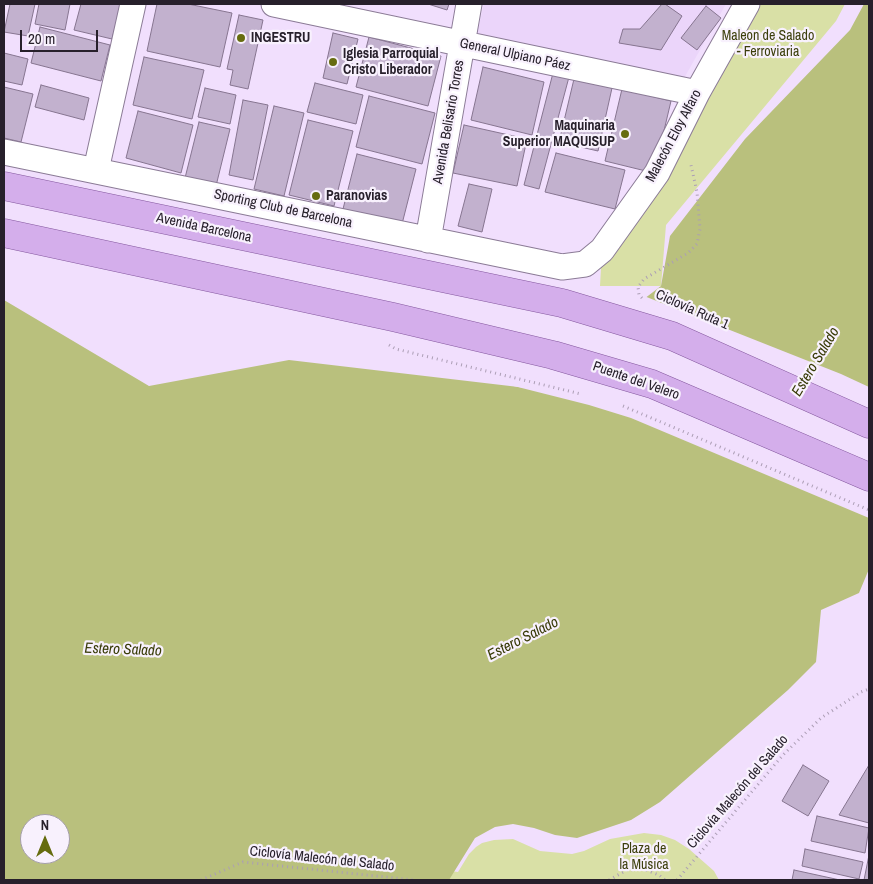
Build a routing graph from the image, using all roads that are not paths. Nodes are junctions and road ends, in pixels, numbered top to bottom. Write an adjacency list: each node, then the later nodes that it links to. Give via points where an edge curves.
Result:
1 (133, 4): 8 (street)
2 (274, 4): 5 (street, General Ulpiano Páez)
3 (469, 4): 5 (street, Avenida Belisario Torres)
4 (747, 4): 6 (street, Malecón Eloy Alfaro)
5 (462, 44): 6 (street, General Ulpiano Páez); 11 (street, Avenida Belisario Torres)
6 (696, 93): 12 (street, Malecón Eloy Alfaro, via 657,173 602,250 585,264)
7 (4, 152): 8 (street, Sporting Club de Barcelona)
8 (96, 170): 11 (street, Sporting Club de Barcelona)
9 (4, 186): 13 (main road, Avenida Barcelona, via 562,303 672,336)
10 (4, 233): 14 (main road, Puente del Velero, via 553,354 652,384)
11 (428, 240): 12 (street, Sporting Club de Barcelona)
12 (562, 268)
13 (869, 424)
14 (869, 477)

